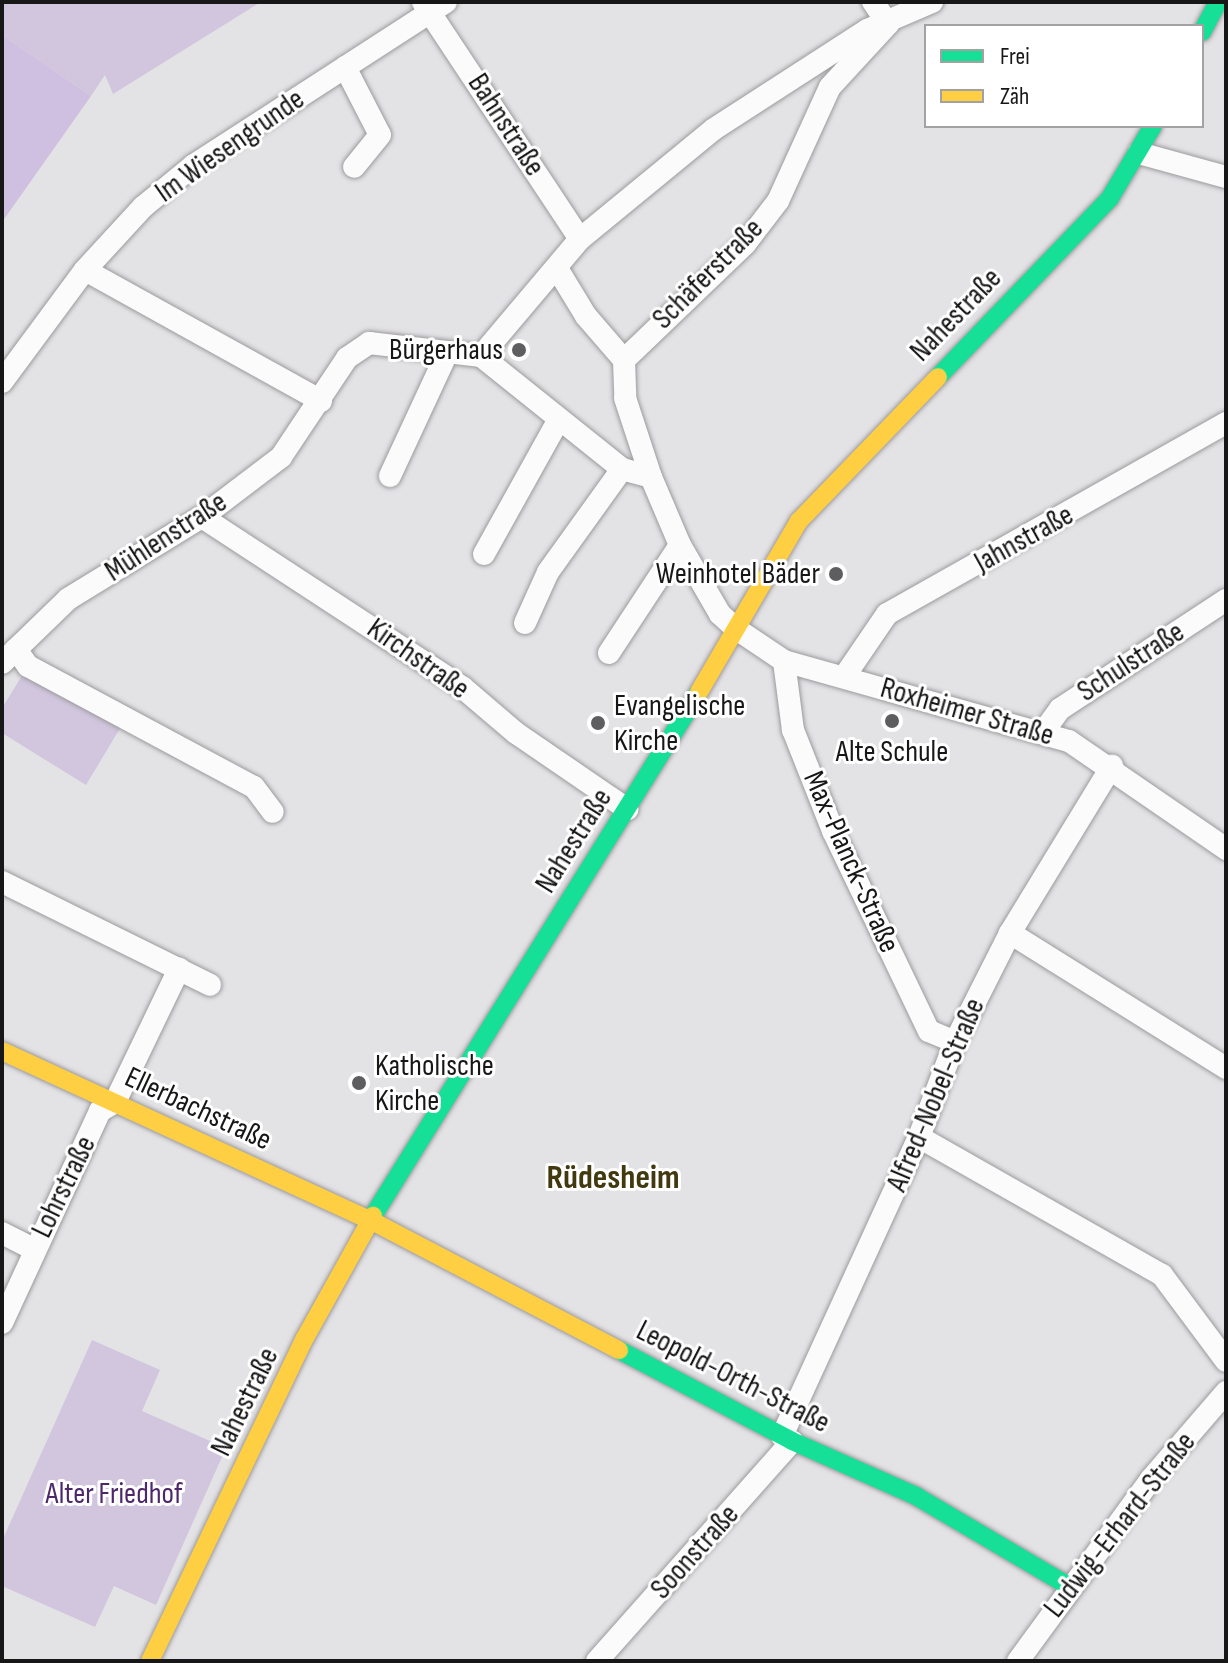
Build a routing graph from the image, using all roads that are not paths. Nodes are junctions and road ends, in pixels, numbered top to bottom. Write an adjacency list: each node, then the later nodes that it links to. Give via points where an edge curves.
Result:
1 (873, 2): 5 (street)
2 (932, 2): 5 (street)
3 (1218, 2): 6 (street)
4 (434, 5): 7 (street, Im Wiesengrunde); 12 (street, Bahnstraße)
5 (888, 24): 12 (street, via 867,30 714,129); 17 (street, Schäferstraße, via 830,87 778,201 762,222)
6 (1204, 28)
7 (345, 67): 10 (street, via 380,135); 13 (street, Im Wiesengrunde, via 194,165 143,207)
8 (1152, 128): 9 (street, Nahestraße)
9 (1139, 153): 11 (street); 30 (street, Nahestraße, via 1110,198 799,521)
10 (354, 167)
11 (1226, 177)
12 (580, 239): 14 (street)
13 (85, 270): 18 (street, Im Wiesengrunde); 19 (street)
14 (558, 270): 16 (street); 17 (street, via 586,316)
15 (447, 353): 16 (street, Mühlenstraße); 19 (street, Mühlenstraße, via 369,343 347,358); 23 (street)
16 (481, 356): 20 (street)
17 (624, 360): 24 (street, via 625,398)
18 (2, 382)
19 (321, 401): 25 (street, Mühlenstraße, via 281,457)
20 (558, 421): 22 (street); 27 (street)
21 (1226, 423): 34 (street, Jahnstraße, via 887,614)
22 (622, 469): 24 (street); 29 (street, via 548,572)
23 (390, 476)
24 (651, 477): 26 (street)
25 (202, 517): 32 (street, Mühlenstraße, via 68,599); 37 (street, Kirchstraße, via 450,679 516,733)
26 (680, 545): 30 (street, via 720,614); 31 (street)
27 (484, 554)
28 (1226, 600): 35 (street, Schulstraße, via 1060,709)
29 (525, 623)
30 (735, 628): 33 (street, Roxheimer Straße); 37 (street, Nahestraße)
31 (609, 653)
32 (9, 656): 38 (street, via 254,787)
33 (784, 661): 34 (street, Roxheimer Straße); 44 (street, Max-Planck-Straße, via 793,730 833,831 929,1031)
34 (844, 677): 35 (street, Roxheimer Straße)
35 (1044, 731): 36 (street, Roxheimer Straße)
36 (1112, 766): 39 (street, Roxheimer Straße); 41 (street, Alfred-Nobel-Straße)
37 (627, 809): 49 (street, Nahestraße)
38 (273, 812)
39 (1226, 849)
40 (2, 882): 42 (street)
41 (1010, 933): 44 (street, Alfred-Nobel-Straße); 46 (street)
42 (179, 969): 43 (street); 47 (street, Lohrstraße)
43 (210, 985)
44 (955, 1042): 48 (street, Alfred-Nobel-Straße)
45 (2, 1051): 47 (street, Ellerbachstraße)
46 (1226, 1068)
47 (115, 1102): 49 (street, Ellerbachstraße); 51 (street, Lohrstraße, via 100,1111)
48 (919, 1137): 53 (street, via 1162,1275); 55 (street, Alfred-Nobel-Straße)
49 (370, 1220): 55 (street, Leopold-Orth-Straße); 57 (street, Nahestraße, via 305,1338)
50 (2, 1233): 51 (street)
51 (34, 1249): 52 (street, Lohrstraße)
52 (2, 1323)
53 (1226, 1361)
54 (1226, 1392): 56 (street, Ludwig-Erhard-Straße)
55 (787, 1439): 56 (street, Leopold-Orth-Straße, via 916,1496); 58 (street, Soonstraße)
56 (1069, 1586): 59 (street, Ludwig-Erhard-Straße)
57 (150, 1661)
58 (597, 1661)
59 (1018, 1661)

